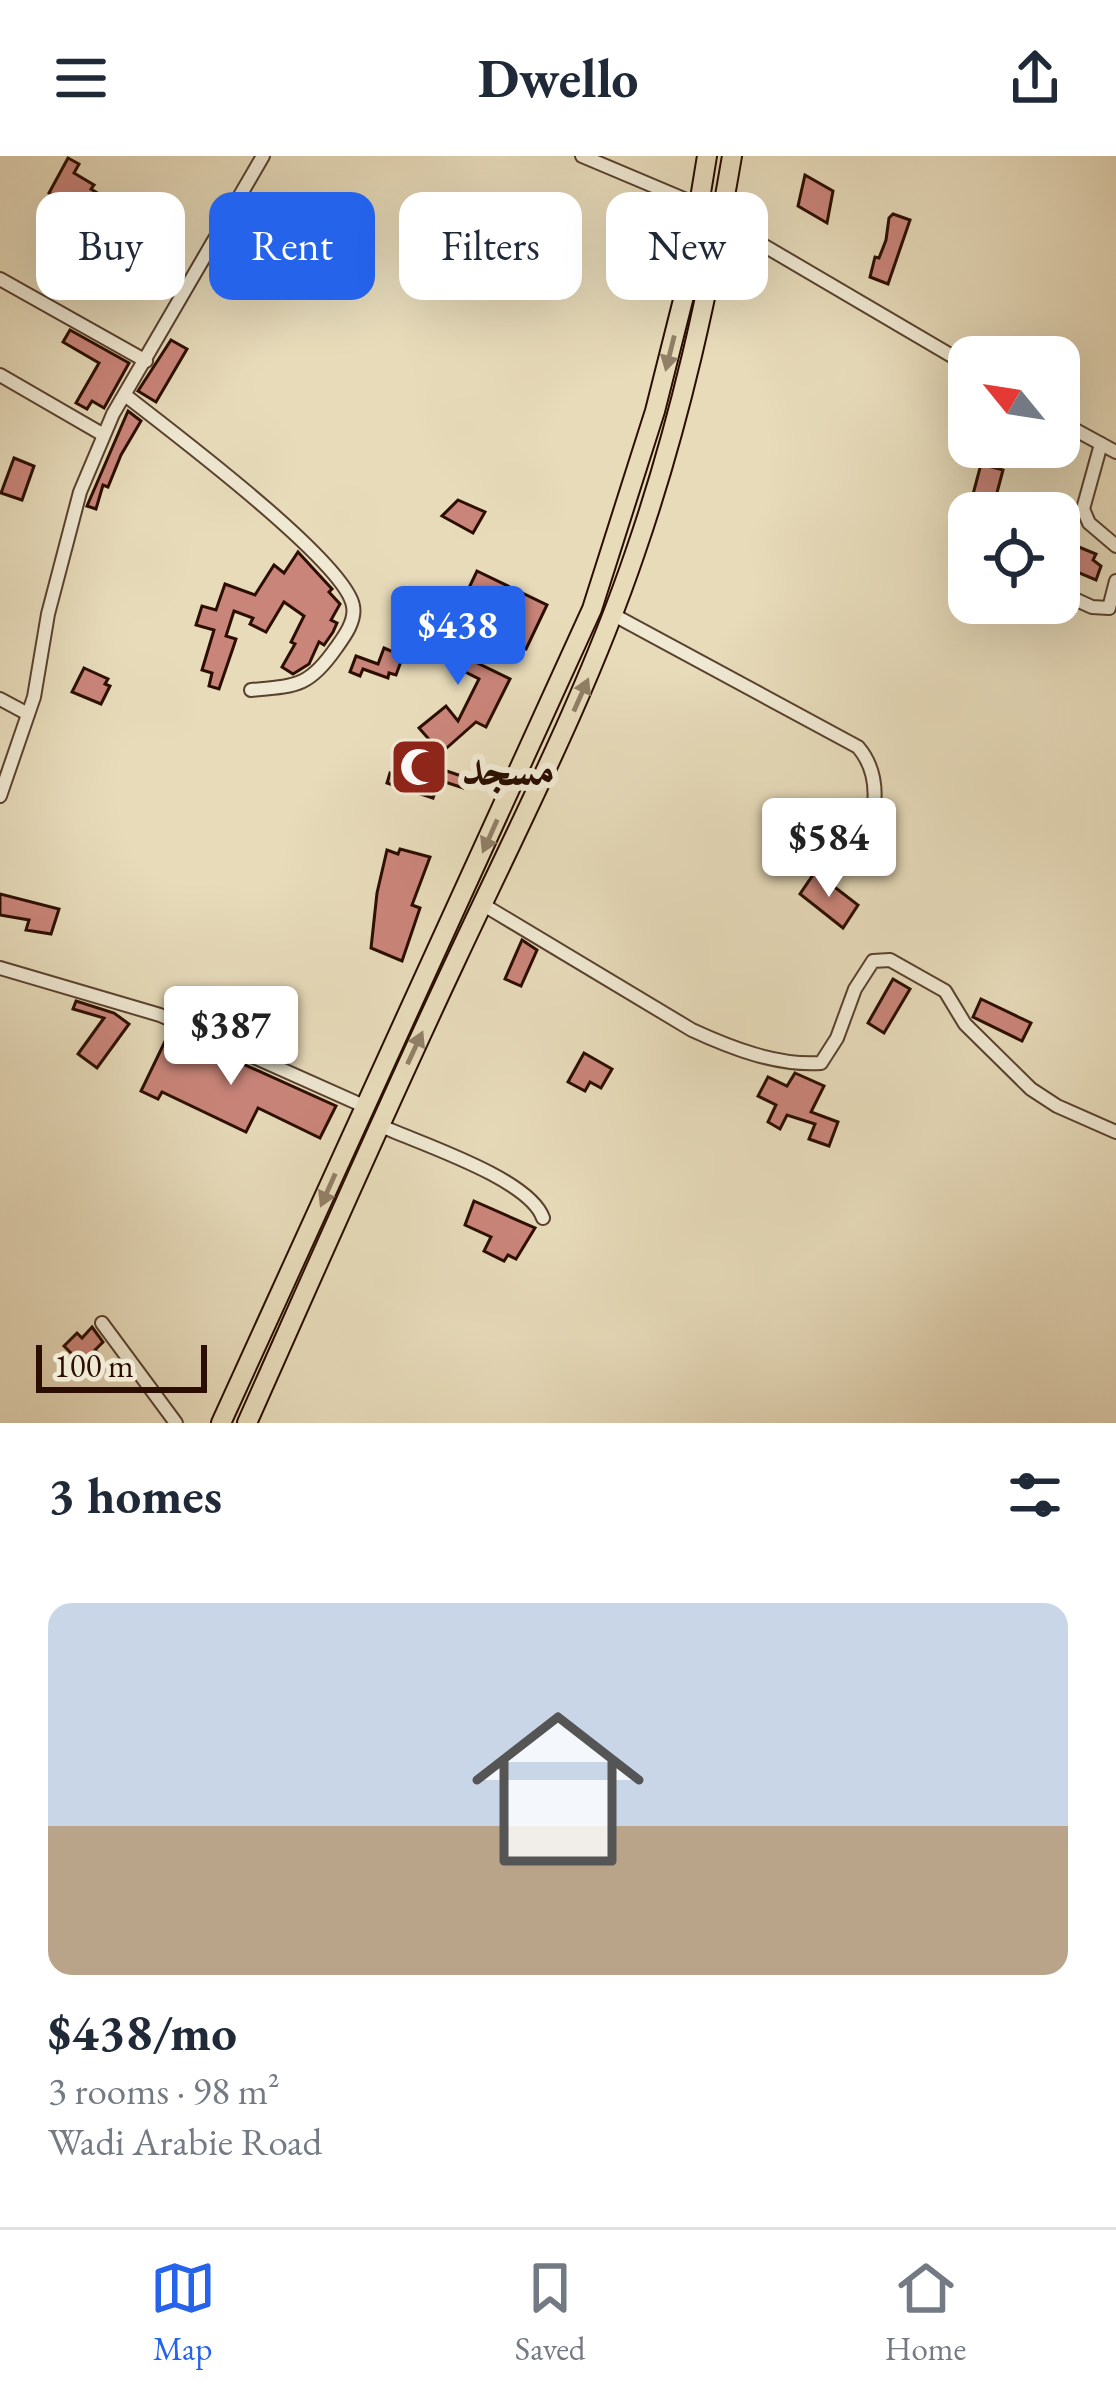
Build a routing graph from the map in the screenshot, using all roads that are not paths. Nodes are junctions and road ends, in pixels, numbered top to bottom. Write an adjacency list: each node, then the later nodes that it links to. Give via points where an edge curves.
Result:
1 (263, 156): 13 (street)
2 (582, 156): 5 (street)
3 (707, 156): 6 (highway)
4 (732, 156): 7 (highway)
5 (667, 192)
6 (702, 192)
7 (726, 192)
8 (768, 248): 12 (street)
9 (0, 279): 13 (street)
10 (683, 300): 31 (highway, one-way to 31, via 592,609)
11 (707, 300): 23 (highway)
12 (948, 354)
13 (146, 361): 15 (street)
14 (0, 375): 17 (street)
15 (125, 394): 17 (street); 24 (street, via 308,546 352,602 346,635 314,676)
16 (1080, 432): 18 (street)
17 (102, 434): 26 (street, via 59,567)
18 (1102, 444): 19 (street); 20 (street, via 1083,509)
19 (1116, 452)
20 (1116, 546)
21 (1116, 581): 22 (street, via 1109,608)
22 (1080, 602)
23 (613, 614): 28 (street, via 858,747 875,782); 29 (highway, one-way to 23)
24 (251, 690)
25 (0, 700): 26 (street)
26 (28, 714): 27 (street)
27 (0, 796)
28 (857, 866)
29 (482, 904): 32 (highway, one-way to 29); 33 (street, via 692,1030 789,1062 821,1063 873,962 890,960 945,991 965,1024 1031,1089)
30 (0, 968): 31 (street, via 160,1015)
31 (366, 1107): 37 (highway, one-way to 37)
32 (379, 1125): 34 (street, via 518,1187); 38 (highway)
33 (1116, 1132)
34 (543, 1218)
35 (102, 1323): 36 (street)
36 (176, 1423)
37 (221, 1423)
38 (247, 1423)

